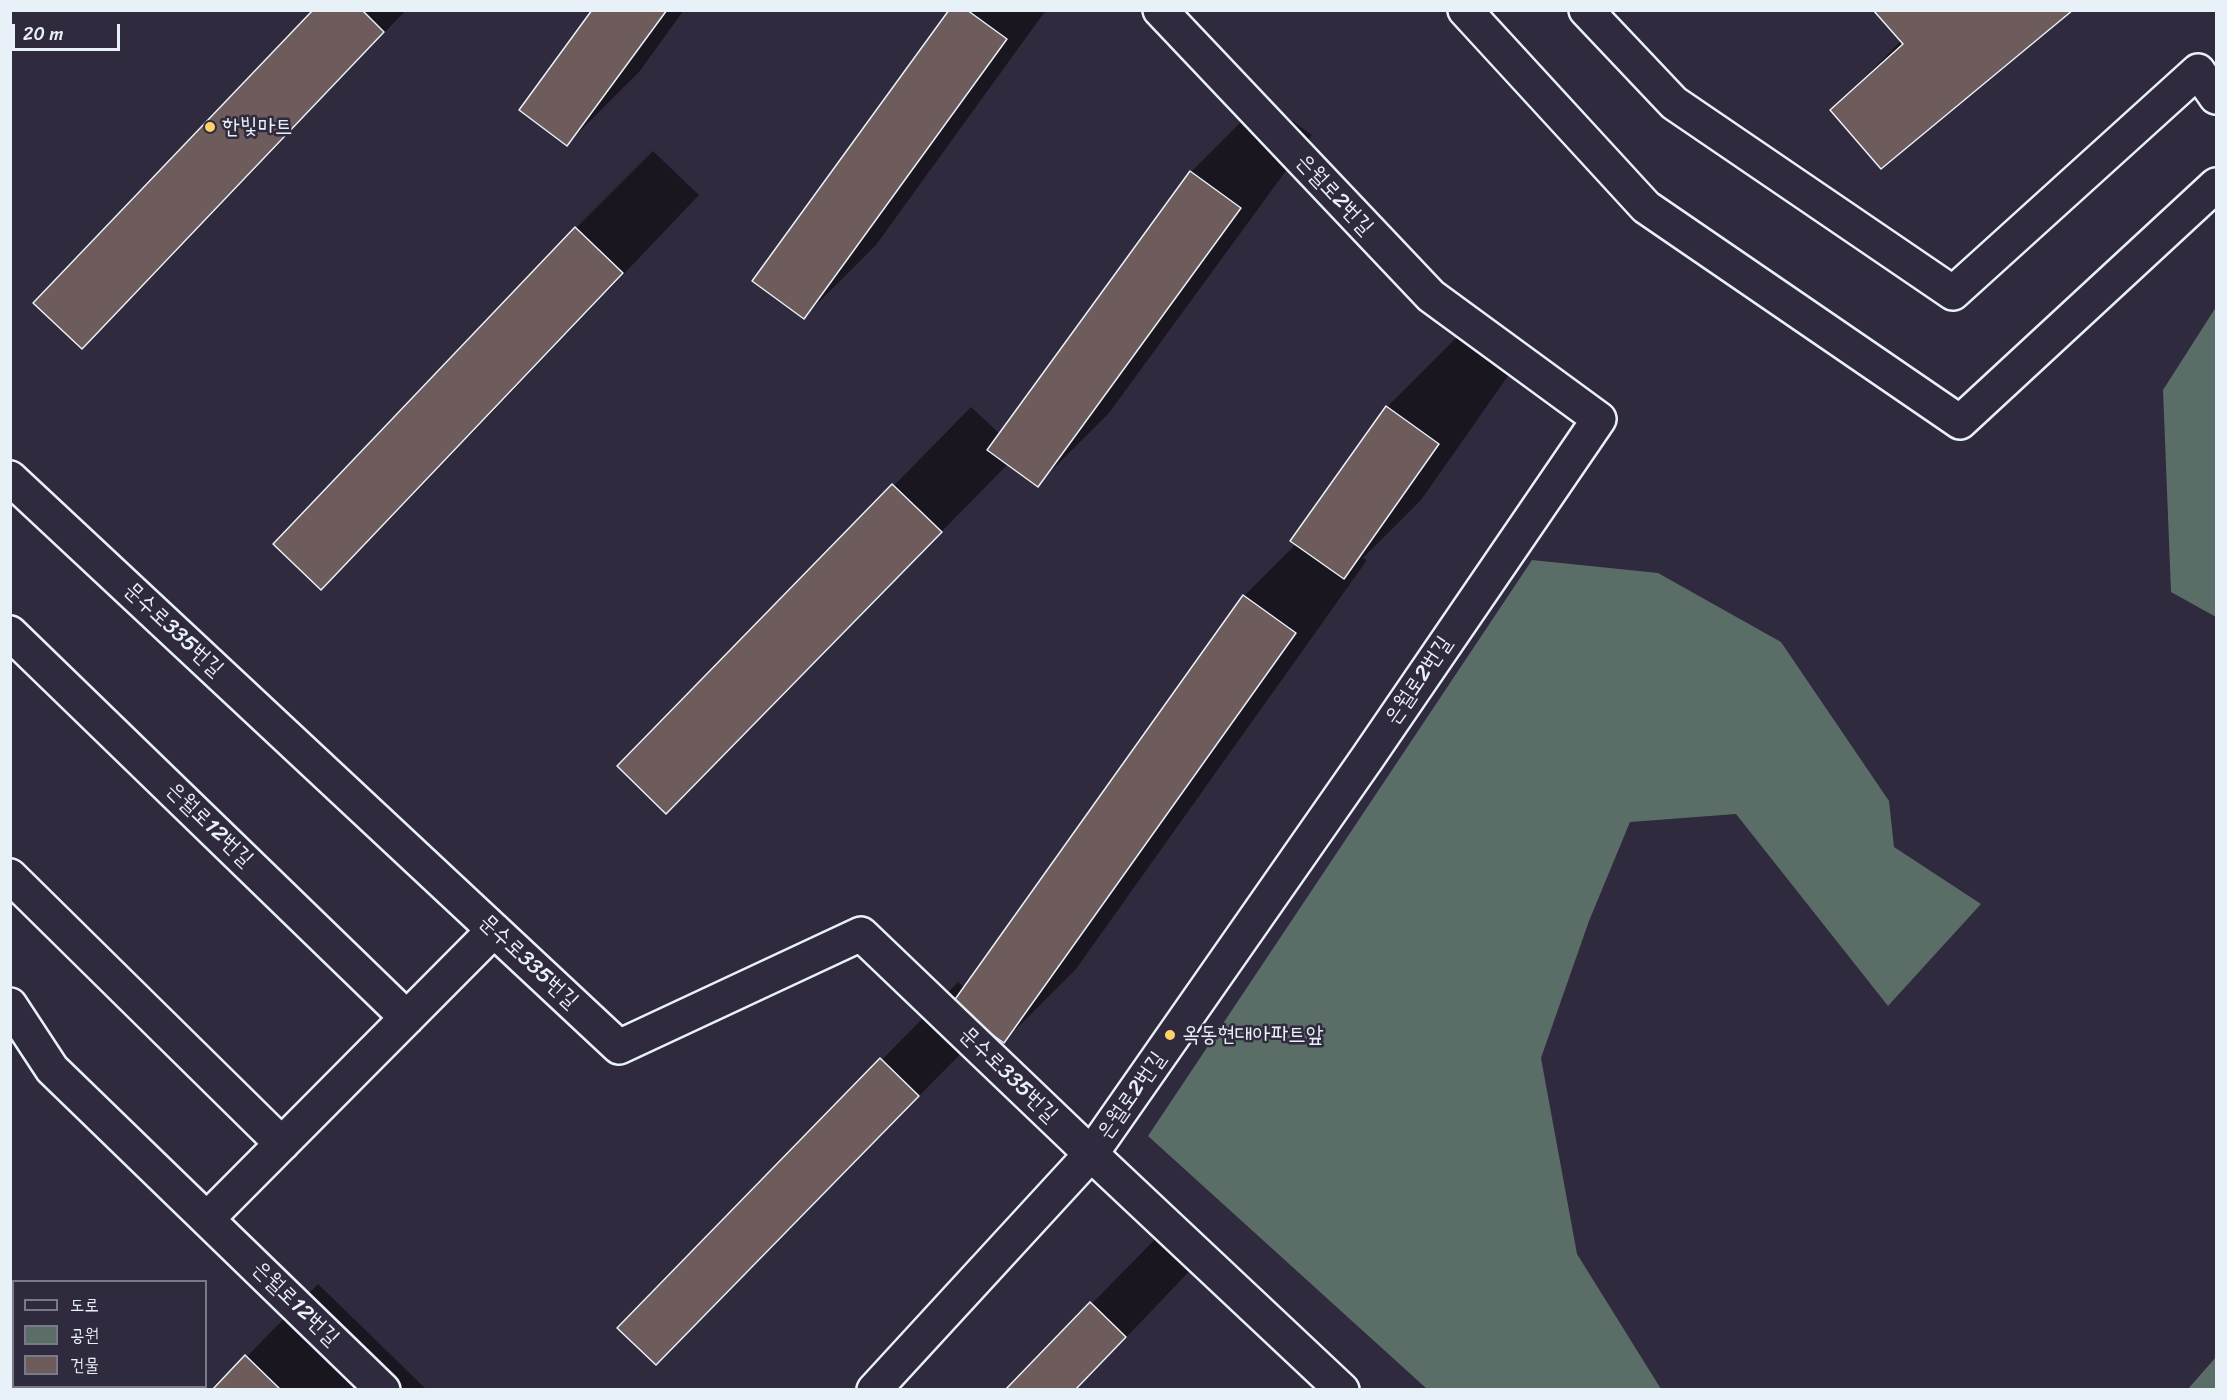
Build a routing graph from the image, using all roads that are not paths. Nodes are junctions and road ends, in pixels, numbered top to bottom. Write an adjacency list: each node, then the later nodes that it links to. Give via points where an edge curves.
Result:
1 (1160, 10): 13 (street, 은월로2번길, via 1431,296 1599,419)
2 (1465, 10): 5 (street, via 1646,207 1960,422)
3 (1586, 10): 4 (street, via 1674,104 1953,293 2198,71)
4 (2217, 97)
5 (2217, 185)
6 (10, 478): 9 (street, 문수로335번길)
7 (10, 633): 11 (street, 은월로12번길)
8 (10, 876): 12 (street)
9 (494, 930): 11 (street); 13 (street, 문수로335번길, via 619,1047 861,934)
10 (10, 1005): 14 (street, 은월로12번길, via 52,1069)
11 (407, 1018): 12 (street)
12 (282, 1144): 14 (street)
13 (1091, 1154): 16 (street); 17 (street, 은월로2번길)
14 (207, 1219): 15 (street, 은월로12번길)
15 (383, 1389)
16 (874, 1389)
17 (1342, 1389)

